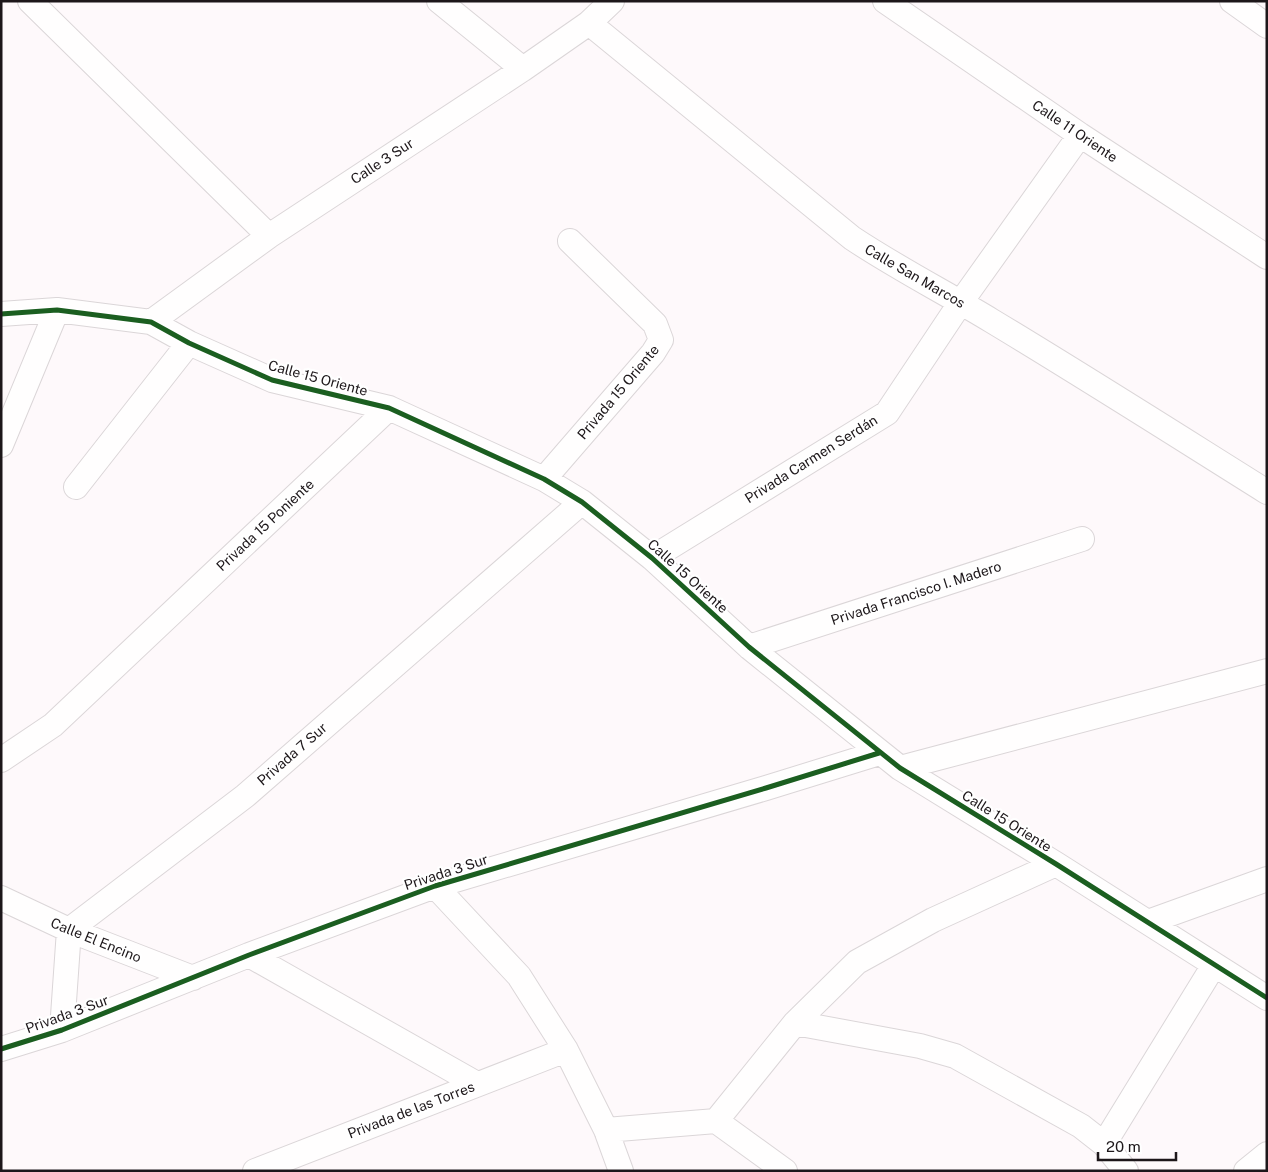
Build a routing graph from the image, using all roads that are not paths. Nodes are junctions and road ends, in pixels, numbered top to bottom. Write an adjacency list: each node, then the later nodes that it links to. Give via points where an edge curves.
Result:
1 (30, 1): 10 (street)
2 (439, 1): 8 (street)
3 (612, 1): 6 (street, Calle 3 Sur)
4 (885, 1): 9 (street, Calle 11 Oriente)
5 (1232, 1): 7 (street)
6 (589, 23): 8 (street, Calle 3 Sur); 13 (street, Calle San Marcos, via 852,238)
7 (1267, 26)
8 (523, 68): 10 (street, Calle 3 Sur)
9 (1080, 135): 12 (street, Calle 11 Oriente); 13 (street, Privada Carmen Serdán)
10 (269, 236): 16 (street, Calle 3 Sur)
11 (570, 241): 20 (street, Privada 15 Oriente, via 655,324 661,340)
12 (1267, 257)
13 (961, 302): 22 (street, Calle San Marcos); 25 (street, Privada Carmen Serdán, via 887,413)
14 (57, 310): 15 (street, Calle 15 Oriente); 16 (street, Calle 15 Oriente); 19 (street)
15 (1, 314)
16 (152, 322): 17 (street, Calle 15 Oriente)
17 (190, 343): 18 (street, Calle 15 Oriente, via 272,380); 21 (street)
18 (389, 408): 20 (street, Calle 15 Oriente); 29 (street, Privada 15 Poniente, via 53,725)
19 (1, 445)
20 (544, 479): 23 (street, Calle 15 Oriente)
21 (76, 487)
22 (1267, 492)
23 (582, 502): 25 (street, Calle 15 Oriente); 36 (street, Privada 7 Sur, via 245,796)
24 (1082, 539): 26 (street, Privada Francisco I. Madero)
25 (652, 558): 26 (street, Calle 15 Oriente)
26 (749, 647): 28 (street, Calle 15 Oriente)
27 (1267, 671): 30 (street)
28 (879, 753): 30 (street, Calle 15 Oriente); 33 (street, Privada 3 Sur)
29 (1, 760)
30 (900, 768): 31 (street, Calle 15 Oriente)
31 (1056, 864): 35 (street, Calle 15 Oriente); 41 (street, via 932,920 857,962)
32 (1267, 879): 35 (street)
33 (435, 886): 37 (street, Privada 3 Sur); 44 (street, Privada 3 Sur, via 519,976)
34 (1, 898): 36 (street, Calle El Encino)
35 (1148, 922): 38 (street, Calle 15 Oriente)
36 (69, 930): 39 (street, Calle El Encino); 42 (street)
37 (249, 955): 39 (street, Privada 3 Sur); 45 (street)
38 (1214, 965): 40 (street, Calle 15 Oriente); 48 (street)
39 (193, 978): 42 (street, Privada 3 Sur)
40 (1267, 998)
41 (794, 1023): 46 (street); 48 (street, via 920,1046 954,1056 1081,1126)
42 (62, 1030): 43 (street, Privada 3 Sur)
43 (1, 1049)
44 (566, 1050): 45 (street, Privada de las Torres); 47 (street, Privada 3 Sur)
45 (477, 1084): 50 (street, Privada de las Torres)
46 (716, 1121): 47 (street); 52 (street)
47 (606, 1130): 51 (street, Privada 3 Sur)
48 (1104, 1144): 53 (street)
49 (1267, 1154): 54 (street)
50 (256, 1171)
51 (621, 1171)
52 (785, 1171)
53 (1126, 1171)
54 (1246, 1171)

